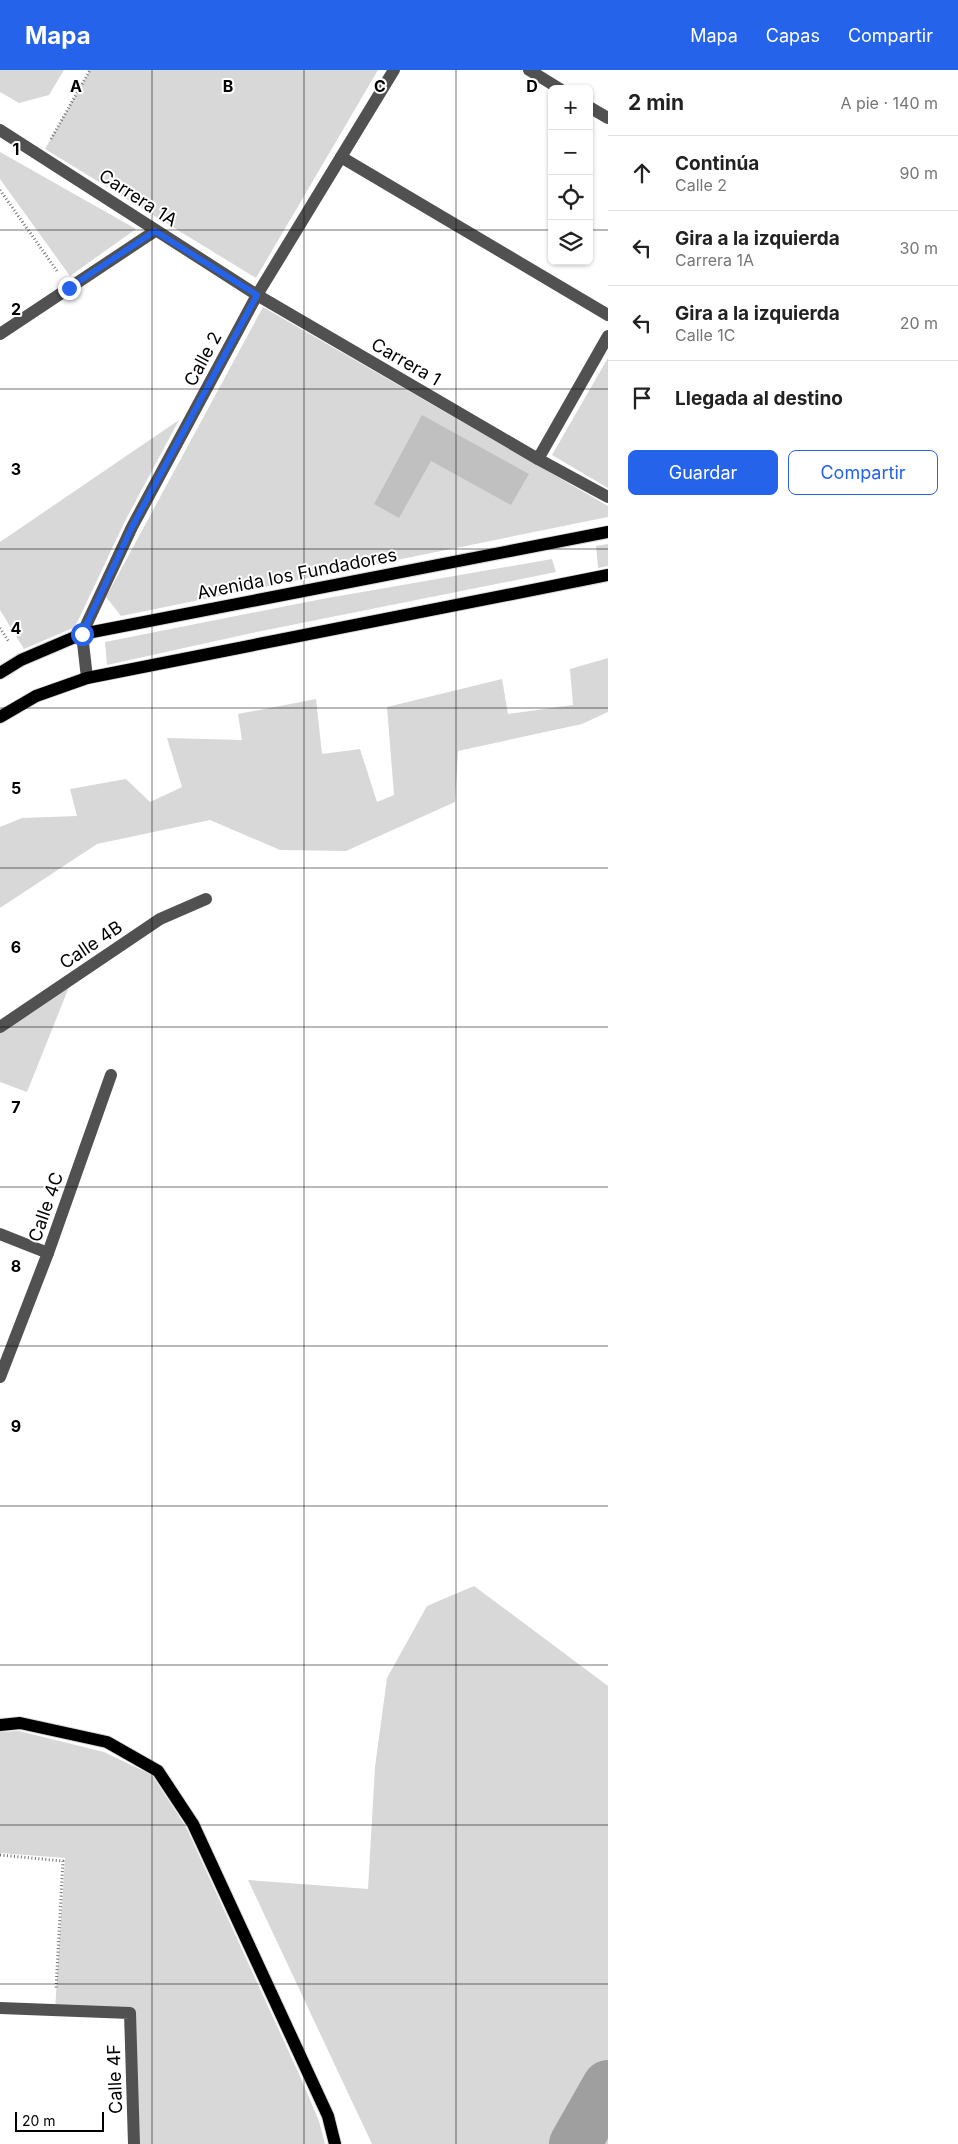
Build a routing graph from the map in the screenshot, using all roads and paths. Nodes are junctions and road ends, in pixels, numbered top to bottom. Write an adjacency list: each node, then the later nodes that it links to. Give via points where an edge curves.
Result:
1 (90, 70): 8 (path)
2 (394, 70): 9 (street, Calle 2)
3 (529, 70): 4 (street)
4 (553, 85)
5 (593, 109): 6 (street)
6 (608, 118)
7 (0, 130): 8 (street, Carrera 1A)
8 (41, 156): 11 (street, Carrera 1A)
9 (340, 157): 13 (street, Calle 2); 14 (street)
10 (0, 190): 12 (path)
11 (155, 231): 12 (street); 13 (street, Carrera 1A)
12 (69, 288): 15 (street)
13 (257, 295): 17 (street, Carrera 1); 21 (street, Calle 2, via 132,527)
14 (608, 315)
15 (0, 334)
16 (608, 336): 17 (street)
17 (538, 460): 18 (street, Carrera 1)
18 (608, 497)
19 (608, 532): 21 (main road, Avenida los Fundadores)
20 (608, 575): 23 (main road)
21 (82, 634): 22 (main road, Avenida los Fundadores, via 20,660); 23 (street)
22 (0, 673)
23 (87, 678): 24 (main road, via 36,696)
24 (0, 716)
25 (206, 899): 26 (street, Calle 4B, via 160,919)
26 (0, 1027)
27 (111, 1075): 29 (street, Calle 4C)
28 (0, 1234): 29 (street)
29 (48, 1253): 30 (street, Calle 4C)
30 (0, 1377)
31 (0, 1725): 36 (main road, via 20,1723 107,1742 158,1771 193,1824 328,2116)
32 (0, 1855): 34 (path, via 63,1861)
33 (0, 2008): 34 (street)
34 (55, 2010): 35 (street, Calle 4F, via 130,2013)
35 (134, 2144)
36 (335, 2144)

